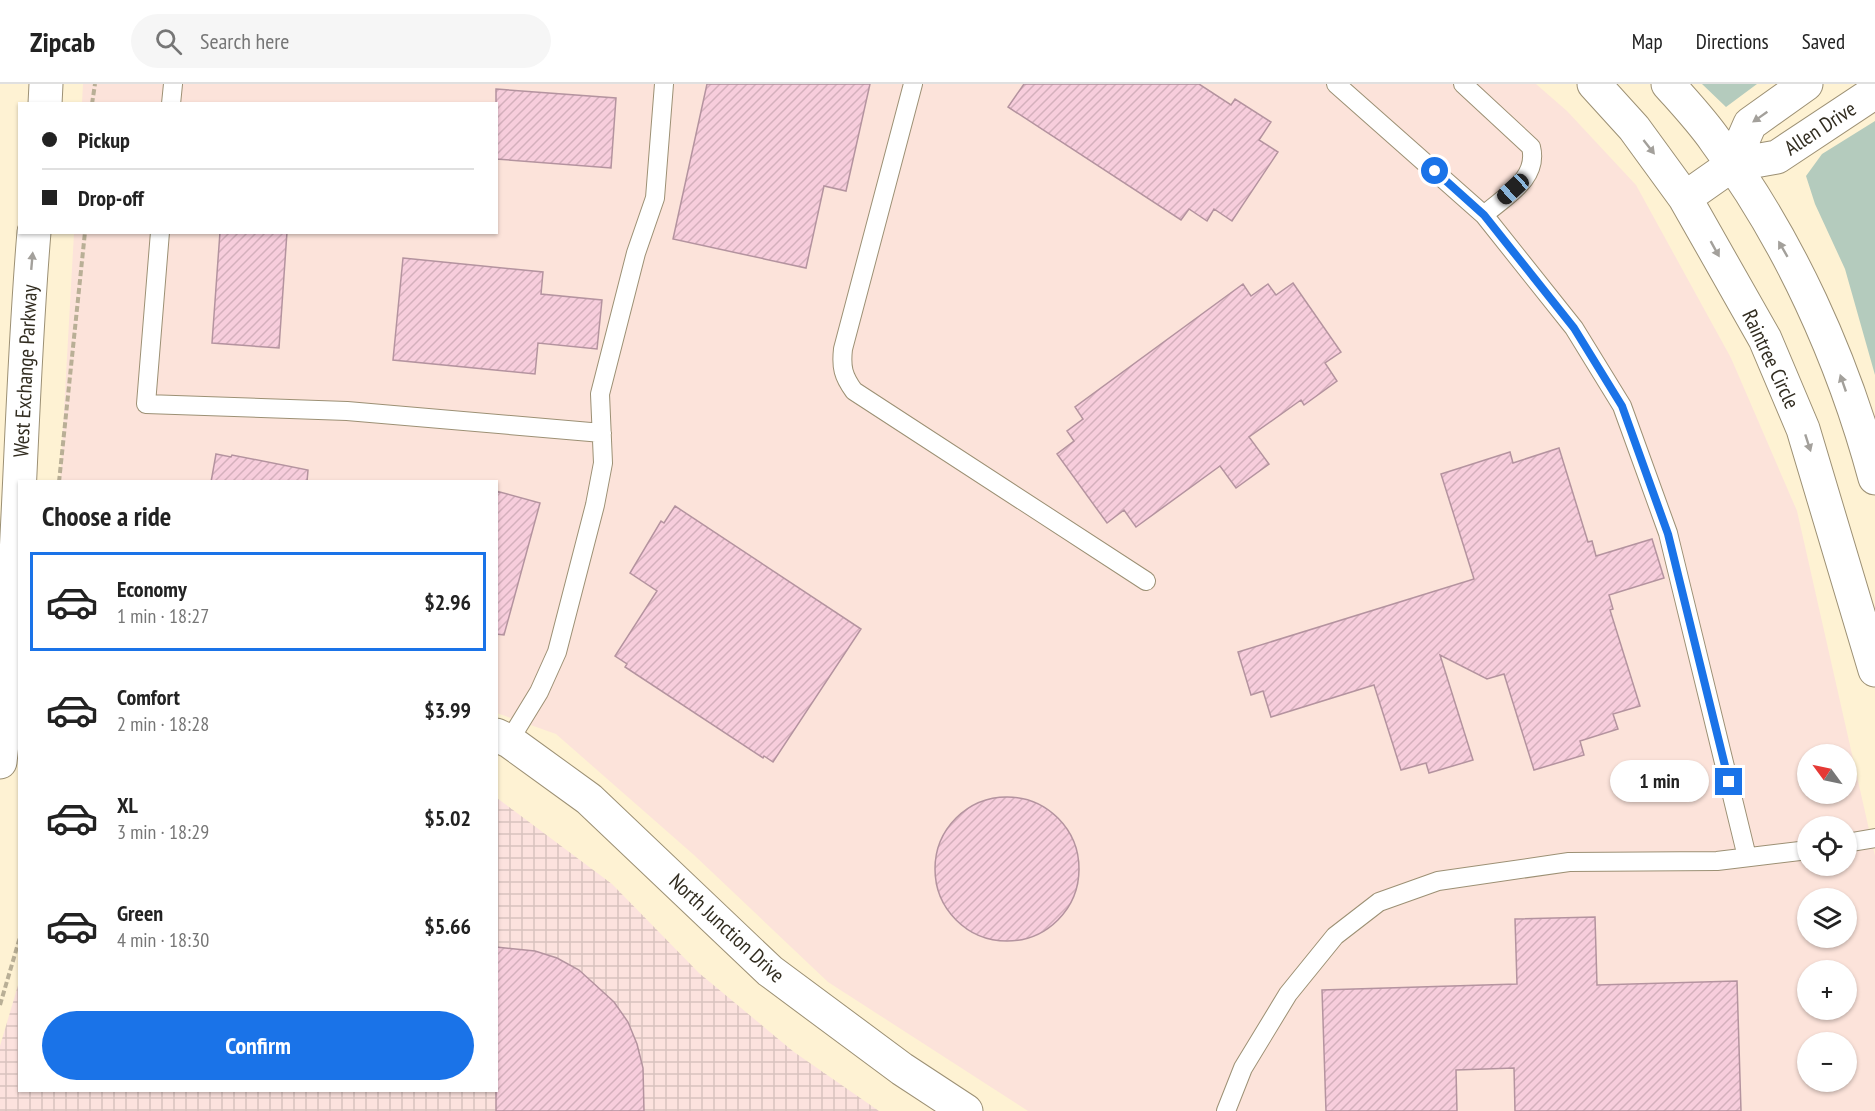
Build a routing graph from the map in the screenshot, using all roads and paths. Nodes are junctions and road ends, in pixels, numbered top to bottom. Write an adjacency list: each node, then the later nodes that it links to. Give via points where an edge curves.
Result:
1 (46, 84): 12 (street)
2 (95, 84): 13 (path)
3 (173, 84): 14 (lane)
4 (664, 84): 21 (lane, via 655,198 636,253 600,394)
5 (913, 84): 24 (lane, via 841,369 854,391)
6 (1336, 84): 17 (lane)
7 (1463, 84): 17 (lane, via 1530,147 1533,156 1528,177)
8 (1594, 84): 16 (street, Raintree Circle, one-way to 16, via 1634,128)
9 (1668, 84): 15 (street)
10 (1806, 84): 15 (street, Allen Drive, one-way to 15, via 1750,124)
11 (1875, 92): 15 (street, Allen Drive, via 1777,157)
12 (45, 102)
13 (92, 102)
14 (171, 102)
15 (1732, 165): 16 (street); 22 (street, one-way to 15, via 1837,365 1796,270)
16 (1685, 198): 26 (street, Raintree Circle, one-way to 26, via 1765,339 1803,429)
17 (1484, 215): 32 (lane, via 1574,328 1622,406 1668,534)
18 (34, 234): 25 (street, West Exchange Parkway, one-way to 18, via 24,349)
19 (85, 234): 23 (path)
20 (160, 234): 21 (lane, via 146,404 347,411)
21 (602, 433): 27 (lane, via 603,463 595,505 557,652 539,692)
22 (1875, 478)
23 (59, 480)
24 (1146, 581)
25 (10, 654): 28 (street, West Exchange Parkway)
26 (1875, 670)
27 (503, 738): 35 (street, North Junction Drive, via 589,799 770,971 902,1069)
28 (0, 762)
29 (1875, 838): 30 (lane)
30 (1857, 841)
31 (1797, 851): 32 (lane)
32 (1748, 857): 36 (lane, via 1717,861 1569,862 1438,881 1379,902 1335,936 1288,994 1243,1068)
33 (18, 944): 34 (path)
34 (0, 1005)
35 (966, 1111)
36 (1226, 1111)

